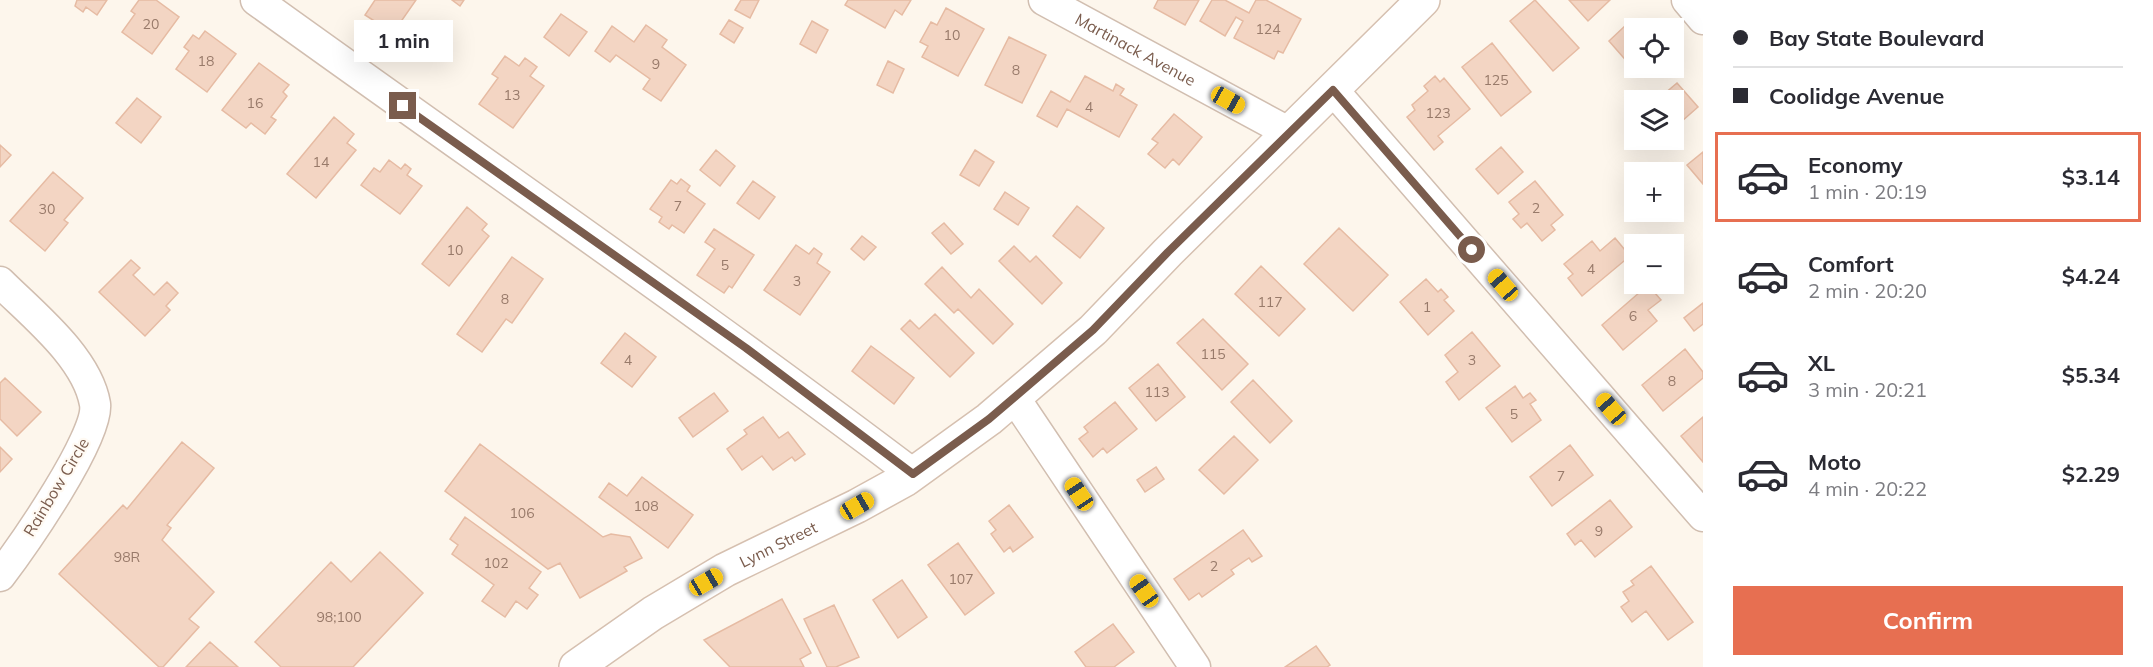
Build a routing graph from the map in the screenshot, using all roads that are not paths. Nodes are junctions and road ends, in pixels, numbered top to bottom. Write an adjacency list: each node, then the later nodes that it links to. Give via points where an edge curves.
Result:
1 (256, 0): 10 (street, via 746,348)
2 (1044, 0): 7 (street, Martinack Avenue)
3 (1423, 0): 6 (main road, Lynn Street)
4 (1687, 0): 5 (street)
5 (1703, 19)
6 (1333, 90): 7 (main road, Lynn Street); 11 (street)
7 (1290, 133): 9 (main road, Lynn Street, via 1093,330)
8 (0, 282): 12 (street, Rainbow Circle, via 50,330 86,379 95,405 92,428 78,455)
9 (1014, 397): 10 (main road, Lynn Street); 14 (street)
10 (913, 474): 13 (main road, Lynn Street, via 857,506 725,570 666,604)
11 (1703, 516)
12 (0, 576)
13 (576, 667)
14 (1195, 667)

